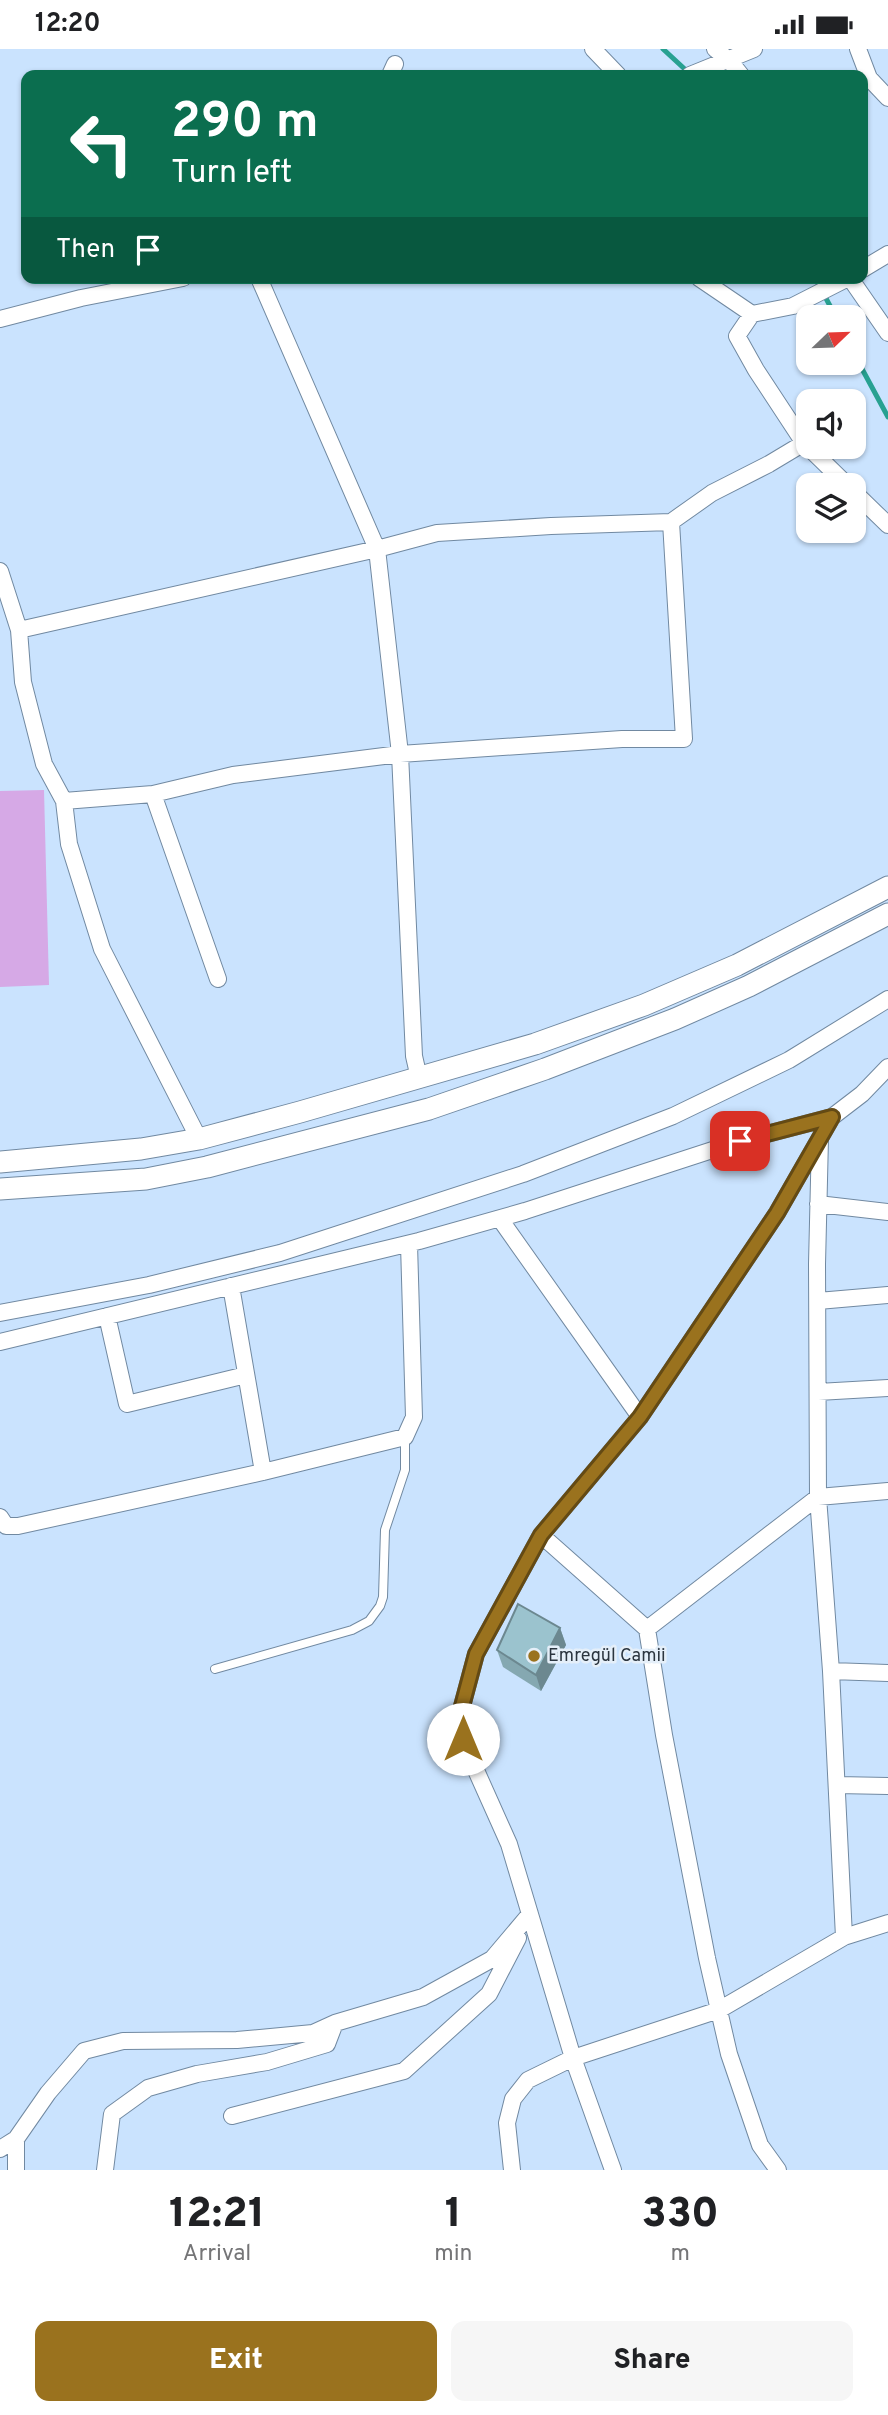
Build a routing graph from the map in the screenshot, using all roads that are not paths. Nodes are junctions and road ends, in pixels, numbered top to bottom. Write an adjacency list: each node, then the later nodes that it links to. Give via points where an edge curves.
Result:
1 (593, 49): 6 (street)
2 (715, 49): 5 (street)
3 (754, 49): 5 (street)
4 (858, 49): 9 (street)
5 (729, 60): 7 (street); 8 (street)
6 (613, 70)
7 (702, 70)
8 (737, 70)
9 (866, 70)
10 (868, 75): 11 (street)
11 (888, 98)
12 (888, 254): 13 (street)
13 (868, 266)
14 (152, 284): 20 (street)
15 (263, 284): 29 (street)
16 (708, 284): 19 (street)
17 (836, 284): 19 (street, via 793,306)
18 (854, 284): 21 (street)
19 (752, 314): 22 (street, via 737,336)
20 (0, 319)
21 (885, 324)
22 (796, 431)
23 (796, 448): 27 (street, via 712,493)
24 (820, 459): 25 (street)
25 (834, 473)
26 (866, 504): 28 (street)
27 (671, 522): 29 (street, via 437,533); 32 (street, via 684,739)
28 (888, 525)
29 (377, 549): 31 (street); 32 (street)
30 (0, 571): 31 (street)
31 (19, 630): 34 (street, via 23,682 41,753)
32 (400, 754): 33 (street, via 233,775); 40 (street, via 414,1056)
33 (153, 794): 34 (street); 37 (street)
34 (64, 801): 43 (street, via 69,844 102,949)
35 (888, 887): 40 (street, via 737,965 644,1005)
36 (888, 914): 45 (street, via 749,986 545,1069 429,1109)
37 (218, 979)
38 (888, 999): 54 (street, via 789,1061 708,1100 523,1174 280,1252 149,1285)
39 (888, 1067): 41 (street)
40 (419, 1078): 43 (street)
41 (832, 1117): 42 (street); 49 (street, via 740,1141)
42 (820, 1138): 47 (street); 60 (street, via 777,1213)
43 (200, 1139): 44 (street); 45 (street)
44 (0, 1163)
45 (207, 1167): 46 (street, via 146,1179)
46 (0, 1189)
47 (818, 1204): 48 (street); 53 (street)
48 (888, 1212)
49 (500, 1219): 50 (street); 60 (street)
50 (409, 1244): 51 (street); 61 (street, via 414,1417)
51 (231, 1286): 55 (street); 57 (street)
52 (888, 1295): 53 (street)
53 (818, 1301): 59 (street)
54 (0, 1313)
55 (107, 1316): 56 (street); 57 (street, via 127,1404)
56 (0, 1342)
57 (246, 1375): 62 (street)
58 (888, 1388): 59 (street)
59 (818, 1392): 64 (street)
60 (640, 1417): 66 (street)
61 (405, 1437): 62 (street); 68 (lane, via 405,1471 385,1530 385,1588 375,1614 352,1630)
62 (263, 1472): 65 (street, via 18,1526 6,1526)
63 (888, 1492): 64 (street)
64 (818, 1497): 67 (street); 69 (street)
65 (0, 1517)
66 (541, 1535): 67 (street); 73 (street, via 476,1654 461,1710 463,1739 509,1844)
67 (647, 1629): 76 (street)
68 (215, 1669)
69 (831, 1671): 70 (street); 71 (street)
70 (888, 1673)
71 (837, 1785): 72 (street); 75 (street)
72 (888, 1786)
73 (530, 1914): 77 (street, via 492,1959 423,1997); 78 (street); 79 (street, via 489,1994 404,2071)
74 (888, 1923): 75 (street)
75 (844, 1937): 76 (street)
76 (719, 2010): 78 (street); 86 (street, via 729,2055 760,2145)
77 (335, 2023): 80 (street, via 313,2033 237,2040 123,2041 84,2051); 83 (street, via 327,2044 148,2088 112,2114)
78 (573, 2058): 84 (street, via 528,2080 513,2099 507,2123); 85 (street)
79 (232, 2116)
80 (16, 2139): 81 (street); 82 (street)
81 (0, 2149)
82 (16, 2170)
83 (105, 2170)
84 (512, 2170)
85 (612, 2170)
86 (778, 2170)

